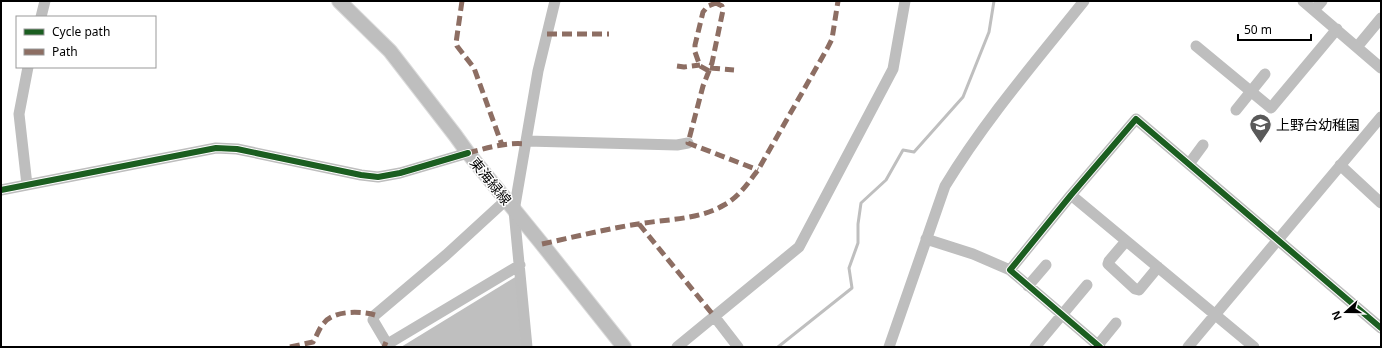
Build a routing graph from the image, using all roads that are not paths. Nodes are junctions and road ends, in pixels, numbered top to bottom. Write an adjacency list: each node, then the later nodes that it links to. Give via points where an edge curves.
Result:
1 (45, 1): 9 (street)
2 (339, 1): 23 (main road, 東海緑線, via 390,51)
3 (555, 1): 20 (street, via 538,71)
4 (905, 1): 42 (street, via 893,69 799,247)
5 (1084, 1): 31 (street, via 993,115 956,167 945,186)
6 (1302, 1): 8 (street)
7 (1322, 1): 8 (street)
8 (1314, 10): 11 (street)
9 (41, 16)
10 (1381, 18): 13 (street)
11 (1337, 29): 13 (street); 17 (street, via 1271,108)
12 (1196, 46): 17 (street)
13 (1357, 46): 15 (street)
14 (28, 68): 26 (street, via 19,114)
15 (1381, 68)
16 (1265, 74): 17 (street)
17 (1251, 91): 18 (street)
18 (1236, 110)
19 (1381, 117): 25 (street)
20 (527, 141): 21 (street, via 677,145); 30 (street)
21 (688, 143)
22 (1203, 145): 24 (street)
23 (468, 153): 26 (street, via 420,168 378,177 237,149 216,148); 30 (main road, 東海緑線)
24 (1189, 164): 28 (street, via 1136,119); 32 (street)
25 (1340, 165): 29 (street); 32 (street)
26 (27, 185): 27 (street)
27 (1, 190)
28 (1071, 195): 33 (street); 37 (street)
29 (1381, 203)
30 (510, 206): 34 (street); 34 (street, via 446,255 375,315 374,320 386,342 391,342); 47 (main road, 東海緑線)
31 (926, 239): 37 (street, via 973,254); 50 (street)
32 (1278, 240): 40 (street); 44 (street)
33 (1126, 241): 36 (street); 36 (street, via 1108,264 1135,289 1139,290)
34 (520, 265): 46 (street)
35 (1046, 265): 39 (street)
36 (1158, 268): 40 (street)
37 (1010, 270): 39 (street)
38 (1087, 285): 41 (street)
39 (1028, 286): 41 (street)
40 (1215, 314): 52 (street); 53 (street)
41 (1062, 315): 45 (street); 51 (street)
42 (714, 316): 48 (street); 49 (street)
43 (1116, 323): 45 (street)
44 (1381, 328)
45 (1099, 346)
46 (527, 347)
47 (624, 347)
48 (677, 347)
49 (738, 347)
50 (889, 347)
51 (1035, 347)
52 (1188, 347)
53 (1254, 347)

